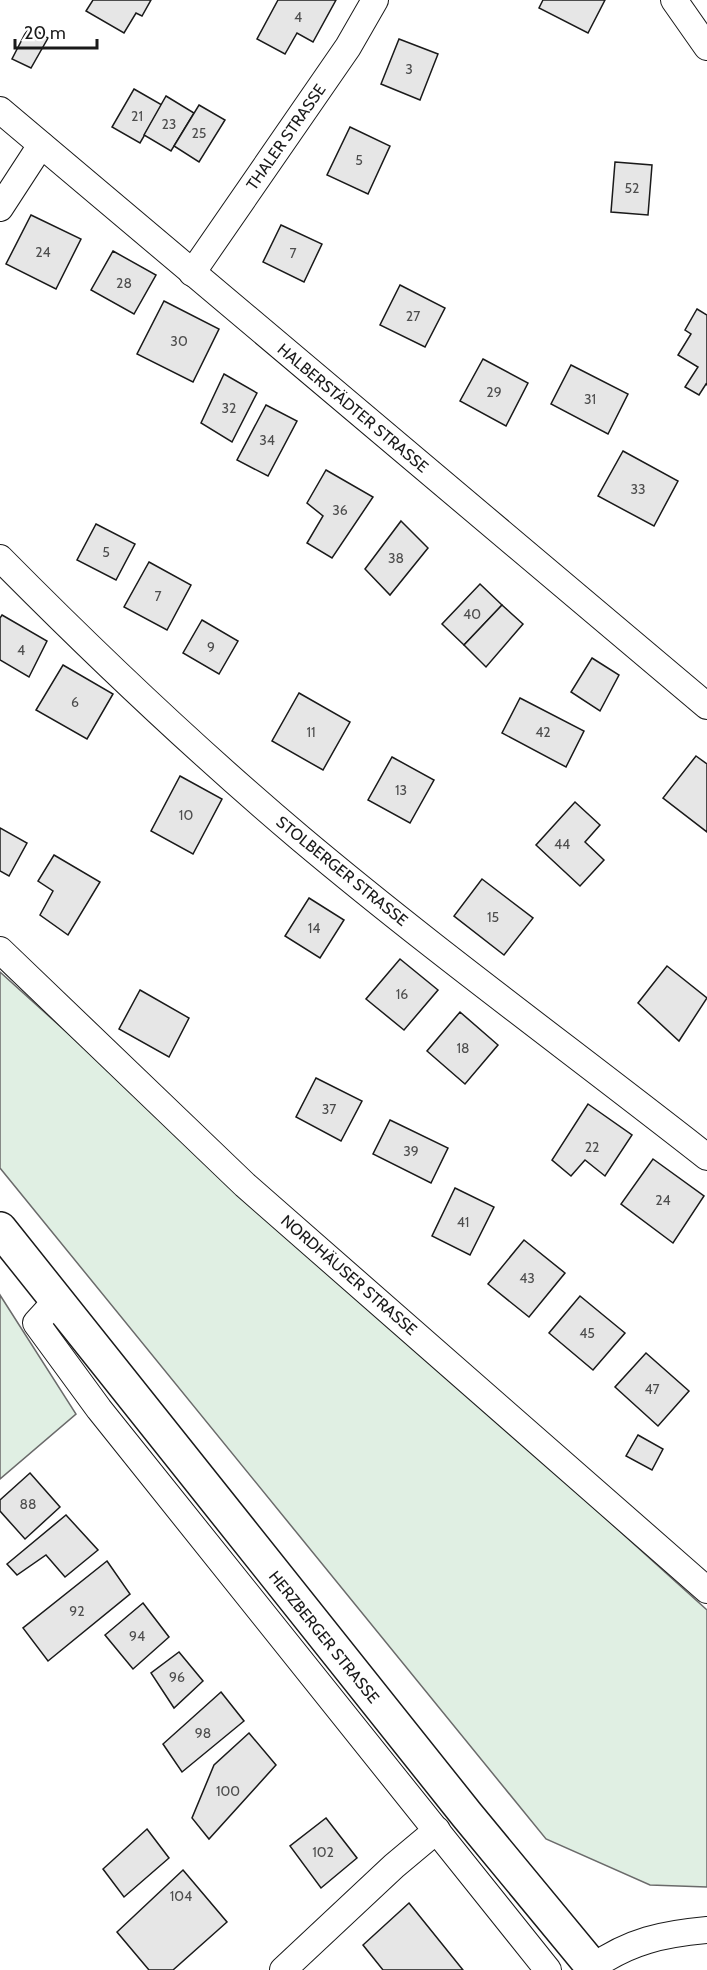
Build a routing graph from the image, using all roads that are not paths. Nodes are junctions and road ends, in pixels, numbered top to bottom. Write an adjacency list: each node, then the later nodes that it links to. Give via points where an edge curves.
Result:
1 (375, 0): 7 (street, THALER STRASSE, via 348,47)
2 (674, 0): 3 (street)
3 (707, 47)
4 (0, 110): 5 (street, HALBERSTÄDTER STRASSE)
5 (41, 145): 6 (street); 7 (street, HALBERSTÄDTER STRASSE)
6 (0, 208)
7 (192, 273): 9 (street, HALBERSTÄDTER STRASSE)
8 (0, 558): 11 (street, STOLBERGER STRASSE, via 60,619 299,837)
9 (707, 706)
10 (0, 950): 14 (street, NORDHÄUSER STRASSE, via 245,1185)
11 (707, 1157)
12 (0, 1229): 13 (street, HERZBERGER STRASSE)
13 (57, 1300): 15 (street, HERZBERGER STRASSE, via 36,1323 99,1409); 17 (street, HERZBERGER STRASSE, via 459,1806)
14 (707, 1590)
15 (437, 1830): 18 (street); 19 (street, HERZBERGER STRASSE)
16 (707, 1930): 17 (street, via 643,1941 611,1955)
17 (594, 1969)
18 (283, 1970)
19 (548, 1970)

